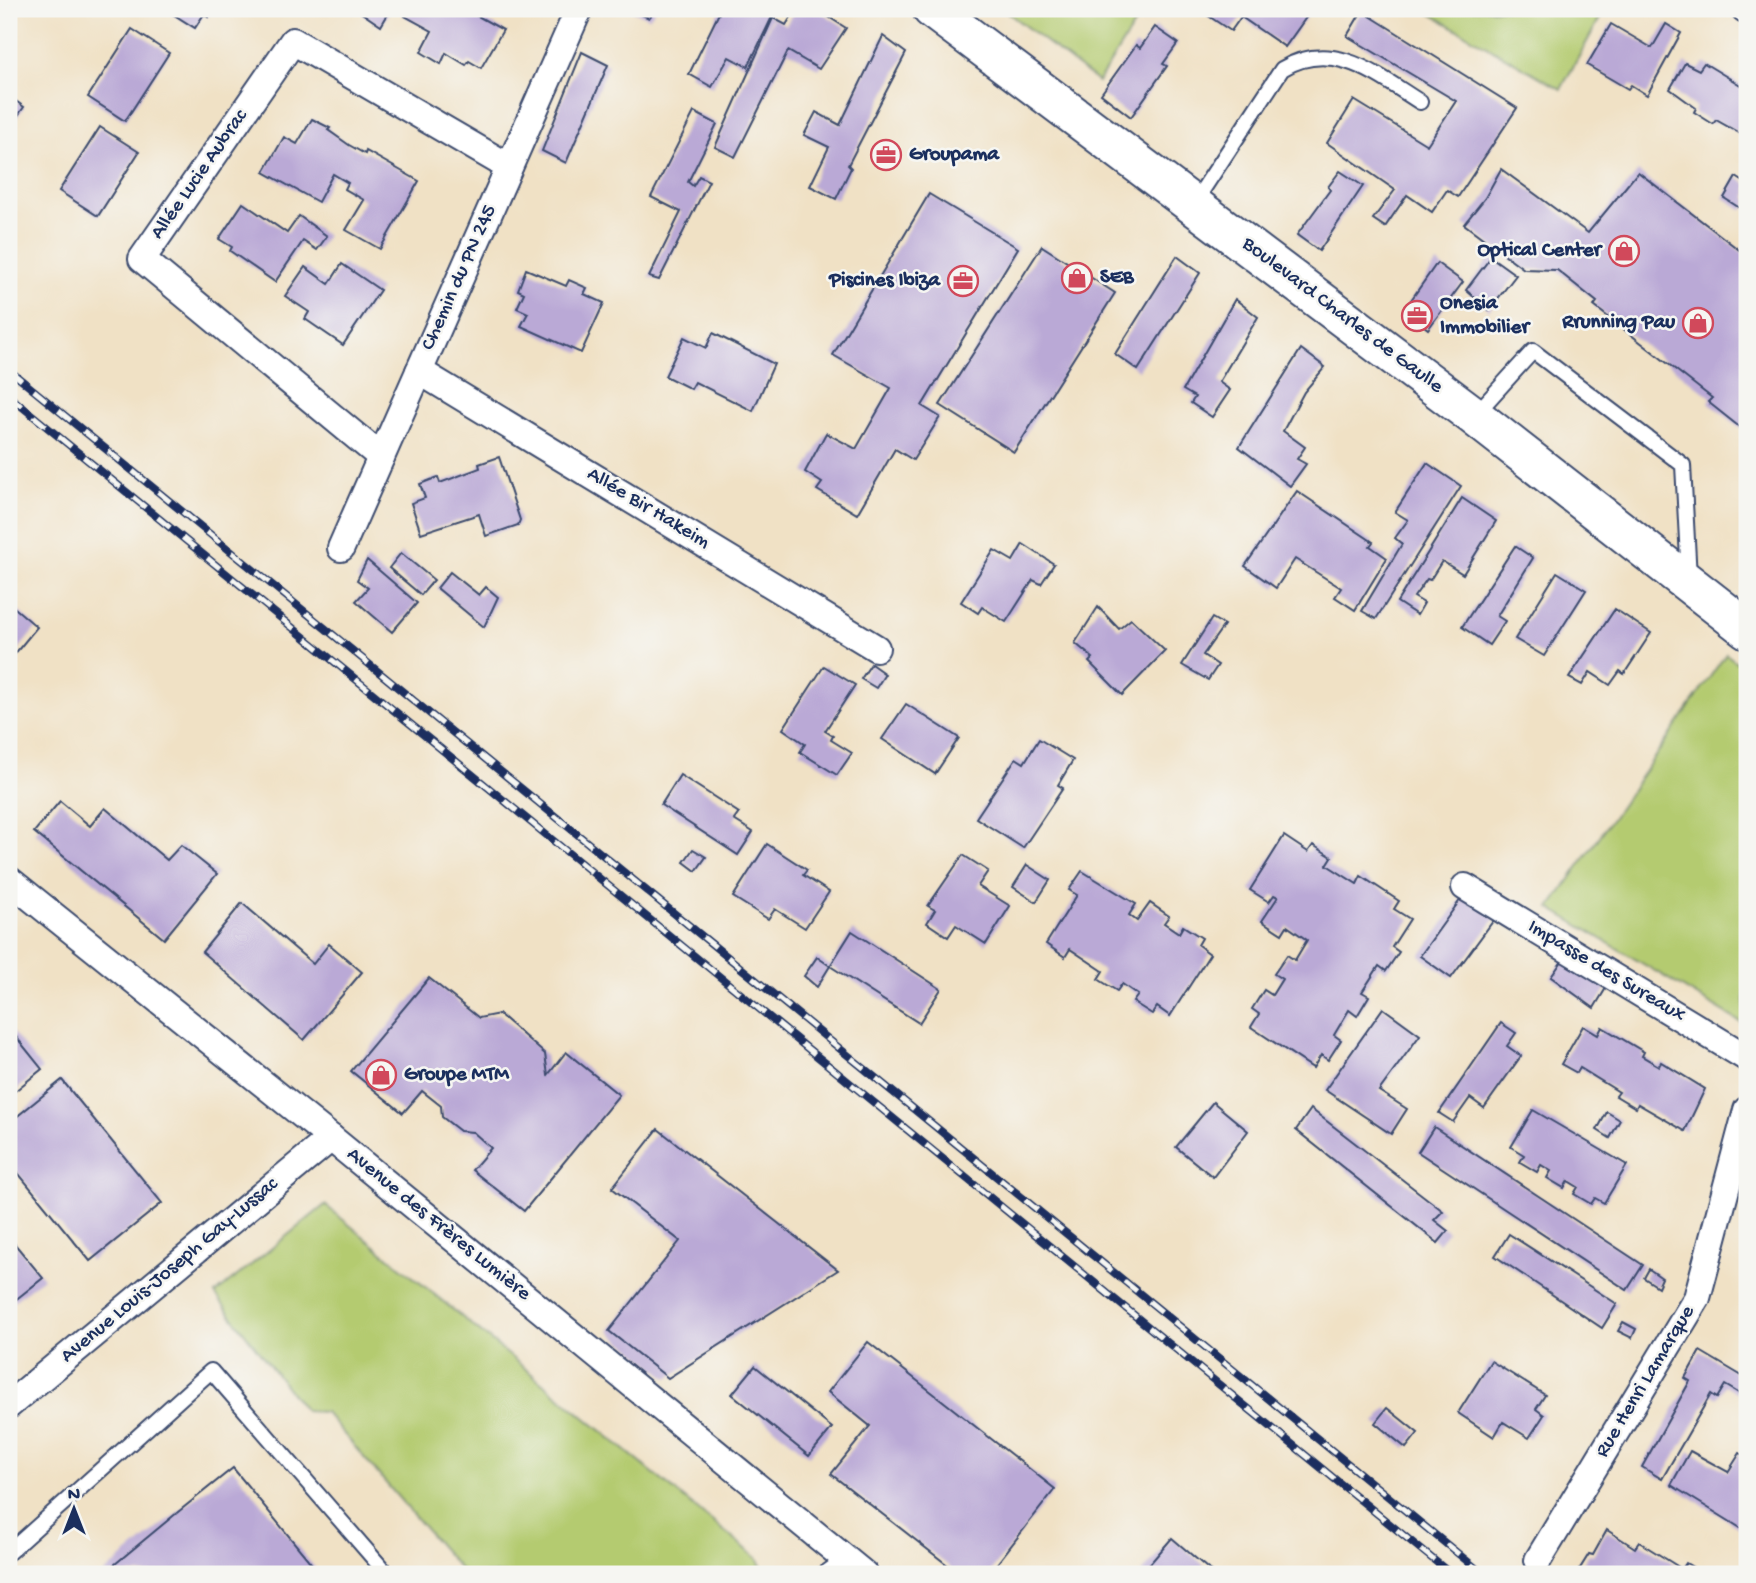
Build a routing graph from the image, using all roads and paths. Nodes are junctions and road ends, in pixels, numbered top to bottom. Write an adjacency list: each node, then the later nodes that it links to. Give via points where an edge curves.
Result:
1 (579, 9): 4 (street, Chemin du PN 245)
2 (932, 9): 5 (main road, Boulevard Charles de Gaulle)
3 (1420, 102): 5 (lane, via 1366,69 1330,55 1299,59 1282,69)
4 (509, 167): 6 (street, Chemin du PN 245); 8 (street, Allée Lucie Aubrac, via 293,41 142,259)
5 (1194, 204): 7 (main road, Boulevard Charles de Gaulle)
6 (419, 371): 8 (street, Chemin du PN 245); 12 (street, Allée Bir Hakeim)
7 (1474, 416): 10 (main road, Boulevard Charles de Gaulle); 10 (lane, via 1533,351 1683,465)
8 (381, 457): 9 (street, Chemin du PN 245)
9 (341, 548)
10 (1689, 586): 11 (main road, Boulevard Charles de Gaulle)
11 (1747, 629)
12 (876, 648)
13 (9, 880): 17 (street, Avenue des Frères Lumière)
14 (1465, 887): 15 (street, Impasse des Sureaux)
15 (1747, 1058)
16 (1747, 1110): 20 (street, Rue Henri Lamarque, via 1697,1298)
17 (331, 1138): 18 (street, Avenue Louis-Joseph Gay-Lussac); 21 (street, Avenue des Frères Lumière)
18 (9, 1405)
19 (9, 1552): 22 (lane, via 211,1371)
20 (1538, 1560)
21 (855, 1567): 23 (lane)
22 (387, 1574)
23 (824, 1574)

